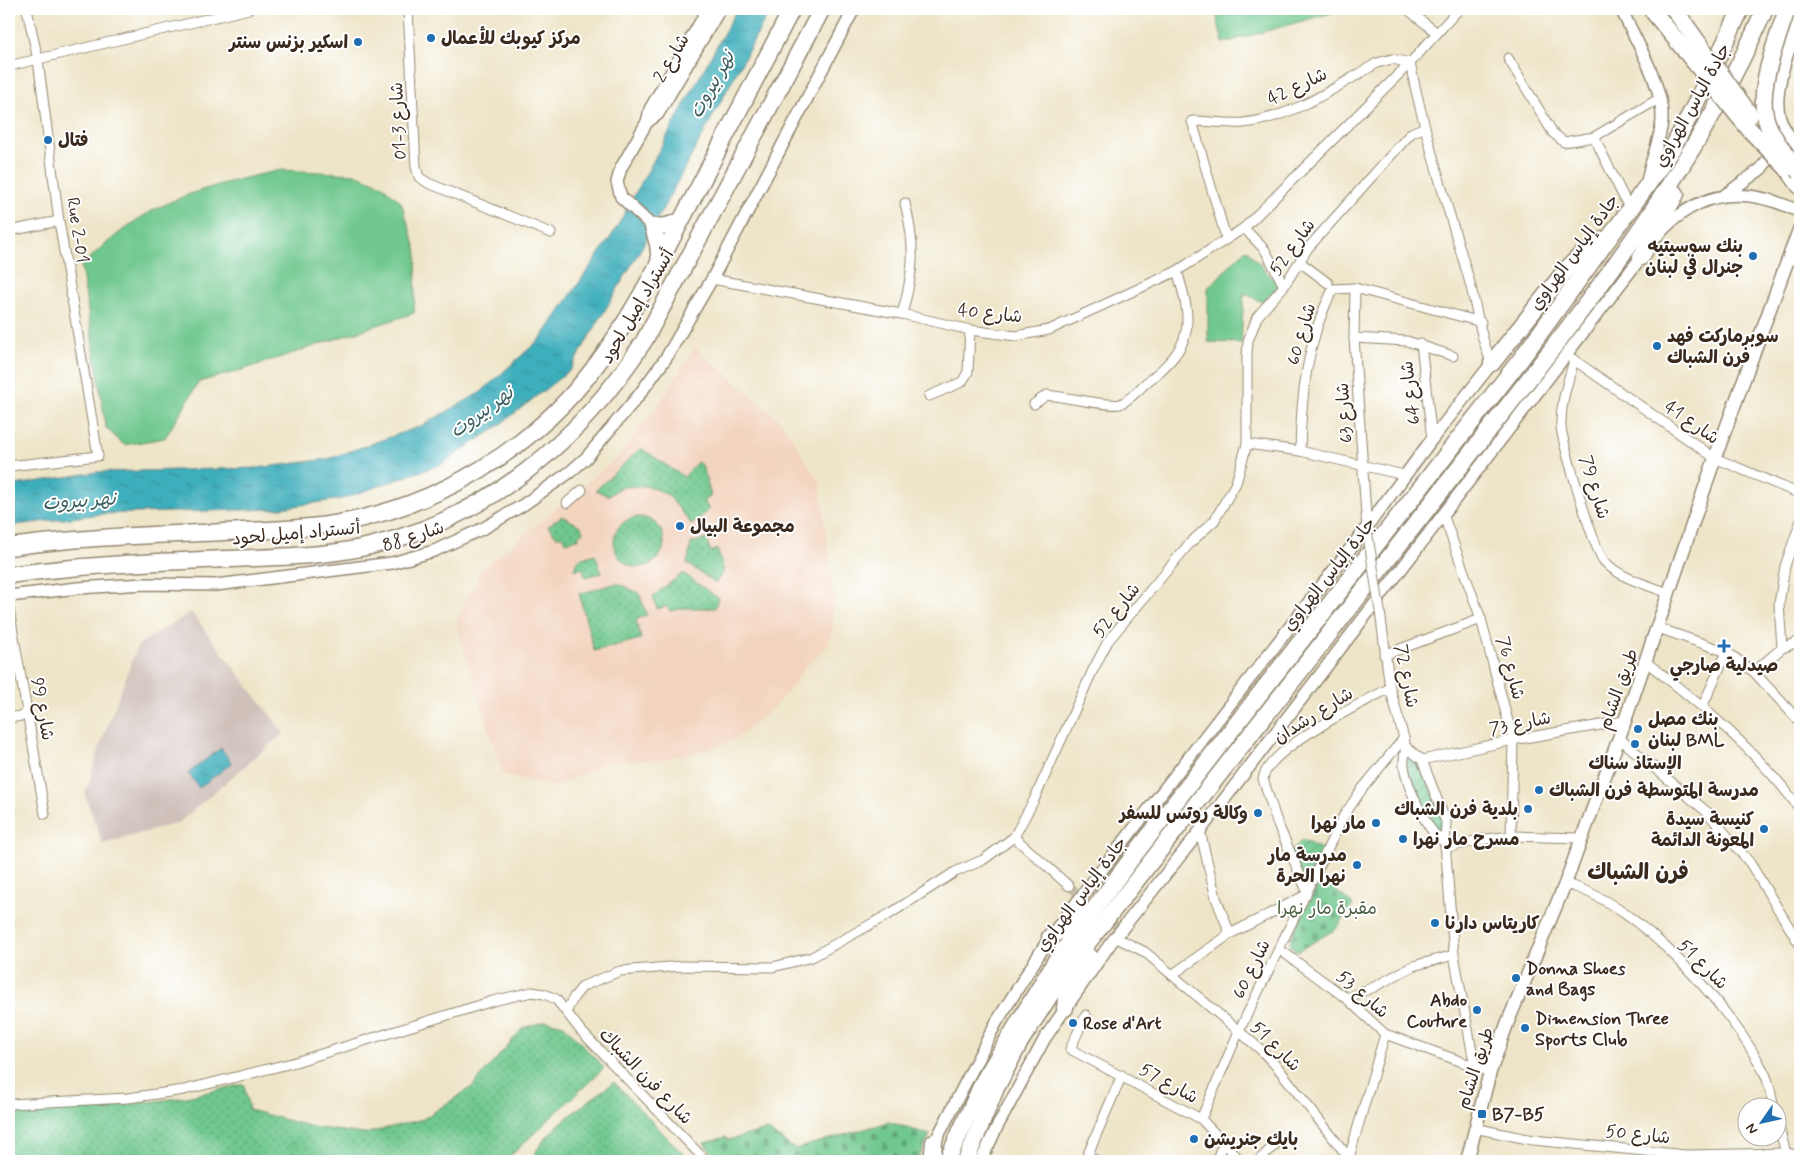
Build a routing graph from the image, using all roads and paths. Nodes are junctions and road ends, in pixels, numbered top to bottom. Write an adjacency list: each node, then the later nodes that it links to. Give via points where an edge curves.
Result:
1 (28, 9): 22 (street, Rue 2-01)
2 (249, 9): 22 (street)
3 (408, 9): 47 (street, شارع 3-01, via 419,177)
4 (708, 9): 27 (street, شارع 2, via 652,105)
5 (720, 9): 27 (street, شارع 2, via 658,114)
6 (792, 9): 41 (highway, أتستراد إميل لحود)
7 (822, 9): 81 (highway, أتستراد إميل لحود, via 628,366 585,420 524,474 454,516 396,539 362,548 303,556 90,565)
8 (854, 9): 53 (street, شارع 88)
9 (1407, 9): 19 (street)
10 (1459, 9): 19 (street, شارع 40)
11 (1621, 9): 25 (street)
12 (1651, 9): 32 (highway, bridge, via 1750,130)
13 (1674, 9): 32 (highway, bridge)
14 (1734, 9): 20 (highway)
15 (1741, 9): 20 (highway, جادة إلياس الهراوي)
16 (1765, 9): 26 (highway, جادة الياس الهراوي)
17 (1787, 9): 32 (highway, bridge, via 1762,105 1774,139)
18 (1800, 16): 29 (street, via 1779,93 1778,113)
19 (1437, 33): 23 (street, شارع 40)
20 (1719, 54): 34 (highway, جادة إلياس الهراوي, via 1672,149)
21 (1508, 58): 30 (street, via 1556,138 1564,142)
22 (38, 60): 24 (street); 40 (street, Rue 2-01)
23 (1410, 63): 28 (street); 44 (street, شارع 40); 48 (street, شارع 42, via 1392,59 1377,63 1292,110 1268,118 1243,123 1192,121)
24 (9, 66)
25 (1660, 98): 30 (street); 34 (street, via 1661,129)
26 (1711, 117): 35 (highway, جادة الياس الهراوي); 49 (highway, via 1688,172)
27 (647, 122): 42 (street, شارع 2, via 618,175 618,190 626,203)
28 (1423, 128): 51 (street, شارع 52, via 1411,133 1308,248); 58 (street)
29 (1785, 131): 31 (street); 36 (street, via 1761,169)
30 (1594, 137): 38 (street)
31 (1800, 151)
32 (1794, 171): 33 (highway)
33 (1800, 186)
34 (1646, 187): 38 (highway, جادة إلياس الهراوي)
35 (1666, 193): 114 (highway, جادة إلياس الهراوي, via 1535,371)
36 (1724, 196): 39 (street, via 1765,199); 49 (street, via 1704,200 1683,212 1659,234)
37 (905, 203): 57 (street, via 912,233 913,261)
38 (1630, 210): 46 (highway, جادة إلياس الهراوي)
39 (1800, 212)
40 (59, 221): 45 (street); 72 (street, Rue 2-01, via 98,456)
41 (681, 221): 42 (highway); 50 (highway, أتستراد إميل لحود)
42 (653, 227): 50 (highway)
43 (1800, 227): 70 (main road, طريق الشام)
44 (1244, 228): 48 (street, شارع 40); 55 (street, via 1265,250)
45 (9, 231)
46 (1615, 231): 64 (highway, via 1566,270); 111 (highway, جادة إلياس الهراوي, via 1515,367)
47 (551, 233)
48 (1226, 238): 52 (street, شارع 40)
49 (1641, 257): 63 (street)
50 (660, 262): 80 (highway, أتستراد إميل لحود, via 610,347 581,385 530,434 490,463 413,503 346,522 293,529 86,538)
51 (1300, 262): 54 (street); 55 (street, شارع 52)
52 (1177, 272): 59 (street, شارع 40, via 1049,330 1016,336); 66 (street, via 1188,304 1186,336 1176,354 1159,373 1120,404 1047,395)
53 (712, 279): 57 (street, شارع 40); 83 (street, شارع 88, via 666,358 586,458 523,505 476,532 426,553 352,570 216,585 144,584)
54 (1328, 283)
55 (1284, 286): 68 (street, شارع 52, via 1257,317 1248,341)
56 (1355, 288): 58 (street, شارع 60); 60 (street, شارع 63); 69 (street, شارع 60, via 1333,289 1323,308 1301,405)
57 (902, 314): 59 (street, شارع 40)
58 (1481, 322): 64 (street, via 1485,349)
59 (970, 330): 65 (street, via 968,372 962,382)
60 (1354, 338): 61 (street, شارع 64); 71 (street, شارع 63)
61 (1421, 344): 62 (street, شارع 64); 67 (street, شارع 64)
62 (1453, 356)
63 (1569, 357): 70 (street, شارع 41); 77 (street); 82 (street, شارع 79, via 1561,428 1596,544 1603,560 1620,573)
64 (1492, 363): 67 (street, جادة إلياس الهراوي)
65 (929, 396)
66 (1034, 404)
67 (1432, 439): 73 (street, جادة إلياس الهراوي)
68 (1247, 444): 69 (street); 108 (street, شارع 52, via 1236,483 1214,521 1189,544 1108,642)
69 (1300, 451): 71 (street)
70 (1715, 458): 75 (street, شارع 41); 82 (main road, طريق الشام)
71 (1364, 465): 73 (street); 79 (street, شارع 63)
72 (9, 466)
73 (1404, 475): 79 (street, جادة إلياس الهراوي)
74 (582, 490): 76 (street)
75 (1800, 494)
76 (567, 503)
77 (1443, 514): 86 (street, شارع 76); 106 (street)
78 (1800, 523): 89 (street, via 1785,566 1779,604)
79 (1368, 532): 85 (street, شارع 63, bridge); 118 (street, جادة إلياس الهراوي)
80 (9, 547)
81 (9, 575)
82 (1668, 593): 87 (main road, طريق الشام)
83 (9, 596)
84 (9, 609): 96 (street, شارع 99)
85 (1380, 611): 91 (street, شارع 72)
86 (1481, 619): 91 (street); 101 (street, شارع 76)
87 (1658, 628): 90 (street); 92 (main road, طريق الشام)
88 (1800, 641): 89 (street)
89 (1782, 648): 93 (street)
90 (1726, 652): 93 (street); 95 (street)
91 (1384, 655): 94 (street, شارع 72)
92 (1646, 662): 95 (street); 98 (main road, طريق الشام)
93 (1754, 672): 99 (street)
94 (1390, 688): 102 (street, شارع 72); 115 (street, شارع رشدان, via 1284,749 1264,772 1263,779 1277,822)
95 (1703, 705): 104 (street, via 1774,776)
96 (27, 714): 97 (street); 105 (street, شارع 99)
97 (9, 718)
98 (1624, 721): 100 (main road, طريق الشام); 101 (street, شارع 73)
99 (1800, 722)
100 (1619, 738): 109 (main road, طريق الشام); 119 (street, via 1707,812 1750,863)
101 (1513, 740): 103 (street, شارع 73); 107 (street, شارع 76)
102 (1405, 743): 103 (street); 110 (street, شارع 72, via 1404,767 1422,815 1438,840); 115 (street, شارع 60, via 1387,756 1343,817)
103 (1422, 760): 110 (street, via 1446,822)
104 (1800, 809)
105 (45, 814)
106 (1200, 831): 116 (street, via 1216,898); 117 (street)
107 (1511, 836): 109 (street); 110 (street)
108 (1014, 837): 113 (street); 125 (street, via 983,860 955,872 812,958 773,967 682,966 620,971 583,986)
109 (1580, 838): 112 (main road, طريق الشام)
110 (1445, 845): 121 (street)
111 (1131, 859): 118 (highway, via 1108,879 1070,924); 148 (highway, جادة إلياس الهراوي, via 1055,962 1010,1033 984,1080)
112 (1565, 884): 130 (main road, طريق الشام, via 1533,957); 132 (street, شارع 51, via 1579,888 1632,917 1706,988 1744,1038 1766,1076)
113 (1069, 886)
114 (1130, 889): 124 (highway, via 1121,913 1067,991); 149 (highway, جادة إلياس الهراوي, via 1065,972 1020,1042 996,1088)
115 (1306, 893): 116 (street); 120 (street, شارع 60)
116 (1230, 934): 122 (street)
117 (1121, 936): 122 (street, شارع 51); 124 (street)
118 (1050, 937): 136 (street, جادة إلياس الهراوي, via 996,1023)
119 (1800, 946)
120 (1279, 948): 123 (street, شارع 53); 127 (street, شارع 60)
121 (1454, 955): 123 (street, via 1413,966); 129 (street)
122 (1172, 975): 127 (street, شارع 51)
123 (1346, 998): 128 (street, شارع 53)
124 (1065, 1008): 150 (street, via 1045,1038)
125 (567, 1010): 133 (street, شارع فرن الشباك, via 556,999 544,994 519,994 292,1063 184,1090 128,1098); 145 (street, شارع فرن الشباك, via 581,1031)
126 (1086, 1015): 131 (street, شارع 57, via 1070,1049)
127 (1239, 1032): 134 (street, شارع 60); 144 (street, شارع 51, via 1278,1068)
128 (1385, 1034): 129 (street, شارع 53); 144 (street)
129 (1475, 1067): 130 (street, شارع 53)
130 (1490, 1072): 135 (main road, طريق الشام)
131 (1122, 1075): 134 (street, شارع 57); 143 (street)
132 (1772, 1098)
133 (9, 1104)
134 (1201, 1119): 137 (street, شارع 57)
135 (1474, 1128): 142 (street, شارع 50, via 1533,1140); 155 (main road, طريق الشام)
136 (934, 1142): 146 (street, جادة إلياس الهراوي); 147 (highway)
137 (1224, 1142): 152 (street); 153 (street, شارع 57)
138 (1278, 1142): 154 (street)
139 (1785, 1148): 140 (street)
140 (1786, 1153): 141 (street, شارع 50); 142 (street, شارع 50)
141 (1800, 1156)
142 (1664, 1157)
143 (1086, 1159): 151 (street)
144 (1349, 1160)
145 (706, 1161)
146 (927, 1161)
147 (932, 1161)
148 (947, 1161)
149 (966, 1161)
150 (982, 1161)
151 (1098, 1161)
152 (1216, 1161)
153 (1241, 1161)
154 (1258, 1161)
155 (1467, 1161)

